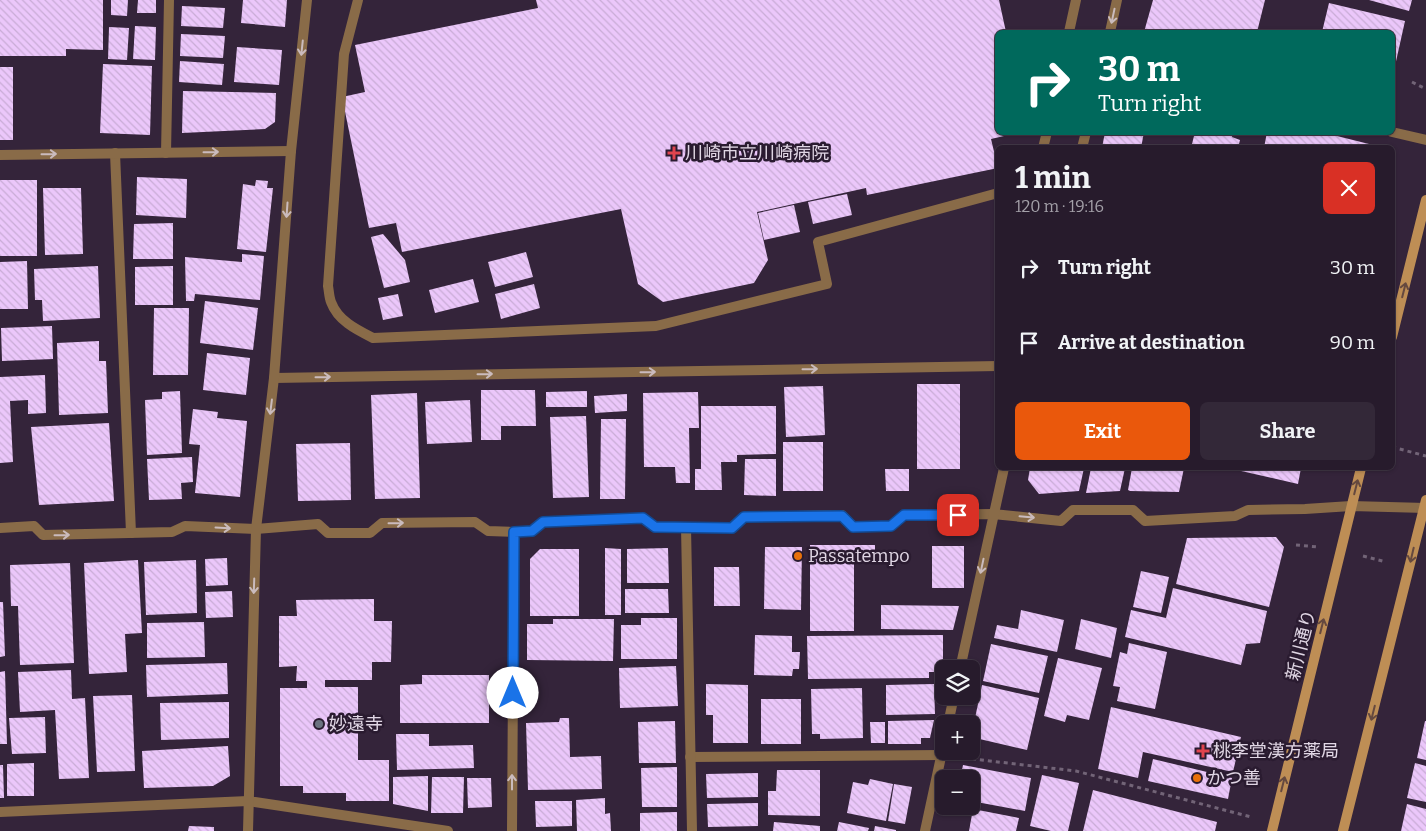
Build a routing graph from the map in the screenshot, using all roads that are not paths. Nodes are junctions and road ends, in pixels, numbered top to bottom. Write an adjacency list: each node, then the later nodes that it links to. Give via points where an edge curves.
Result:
1 (169, 0): 12 (street)
2 (307, 0): 10 (street, one-way to 10)
3 (358, 0): 14 (street, via 344,54 328,286 331,302 340,316 373,338 656,326 828,284 818,242)
4 (1076, 0): 6 (street)
5 (1116, 0): 7 (street, one-way to 7)
6 (1070, 30)
7 (1110, 30)
8 (1395, 133): 9 (street)
9 (1426, 140)
10 (291, 151): 12 (street, one-way to 10); 18 (street, one-way to 18)
11 (115, 153): 12 (street); 13 (street, one-way to 11); 28 (street)
12 (166, 153)
13 (0, 155)
14 (995, 194)
15 (1426, 200): 16 (main road, one-way to 15)
16 (1395, 312)
17 (995, 366): 18 (street, one-way to 17)
18 (274, 378): 26 (street, one-way to 26)
19 (1004, 470): 23 (street)
20 (1360, 470): 22 (main road, 新川通り, one-way to 20)
21 (1425, 505): 22 (street); 41 (main road, one-way to 41)
22 (1351, 506): 23 (street, one-way to 22, via 1061,520 1073,510 1134,510 1145,521 1235,516 1248,510); 35 (main road, 新川通り, one-way to 22)
23 (993, 514): 24 (street, via 904,515 891,526 853,527 842,516 744,517 732,528); 29 (street, one-way to 29)
24 (686, 526): 27 (street, via 655,527 643,518 543,522 532,531); 31 (street)
25 (0, 528): 28 (street, one-way to 28, via 34,526 42,535)
26 (256, 529): 27 (street, one-way to 27, via 318,524 328,533 370,532 382,523 475,522 488,531); 28 (street, one-way to 26, via 172,532 184,526); 33 (street, one-way to 33)
27 (514, 532): 38 (street, one-way to 27)
28 (131, 533)
29 (962, 660)
30 (935, 755): 31 (street)
31 (690, 757): 39 (street)
32 (940, 760): 40 (street)
33 (248, 801): 34 (street); 36 (street); 37 (street)
34 (0, 812)
35 (1273, 827)
36 (248, 831)
37 (448, 831)
38 (512, 831)
39 (692, 831)
40 (925, 831)
41 (1343, 831)

